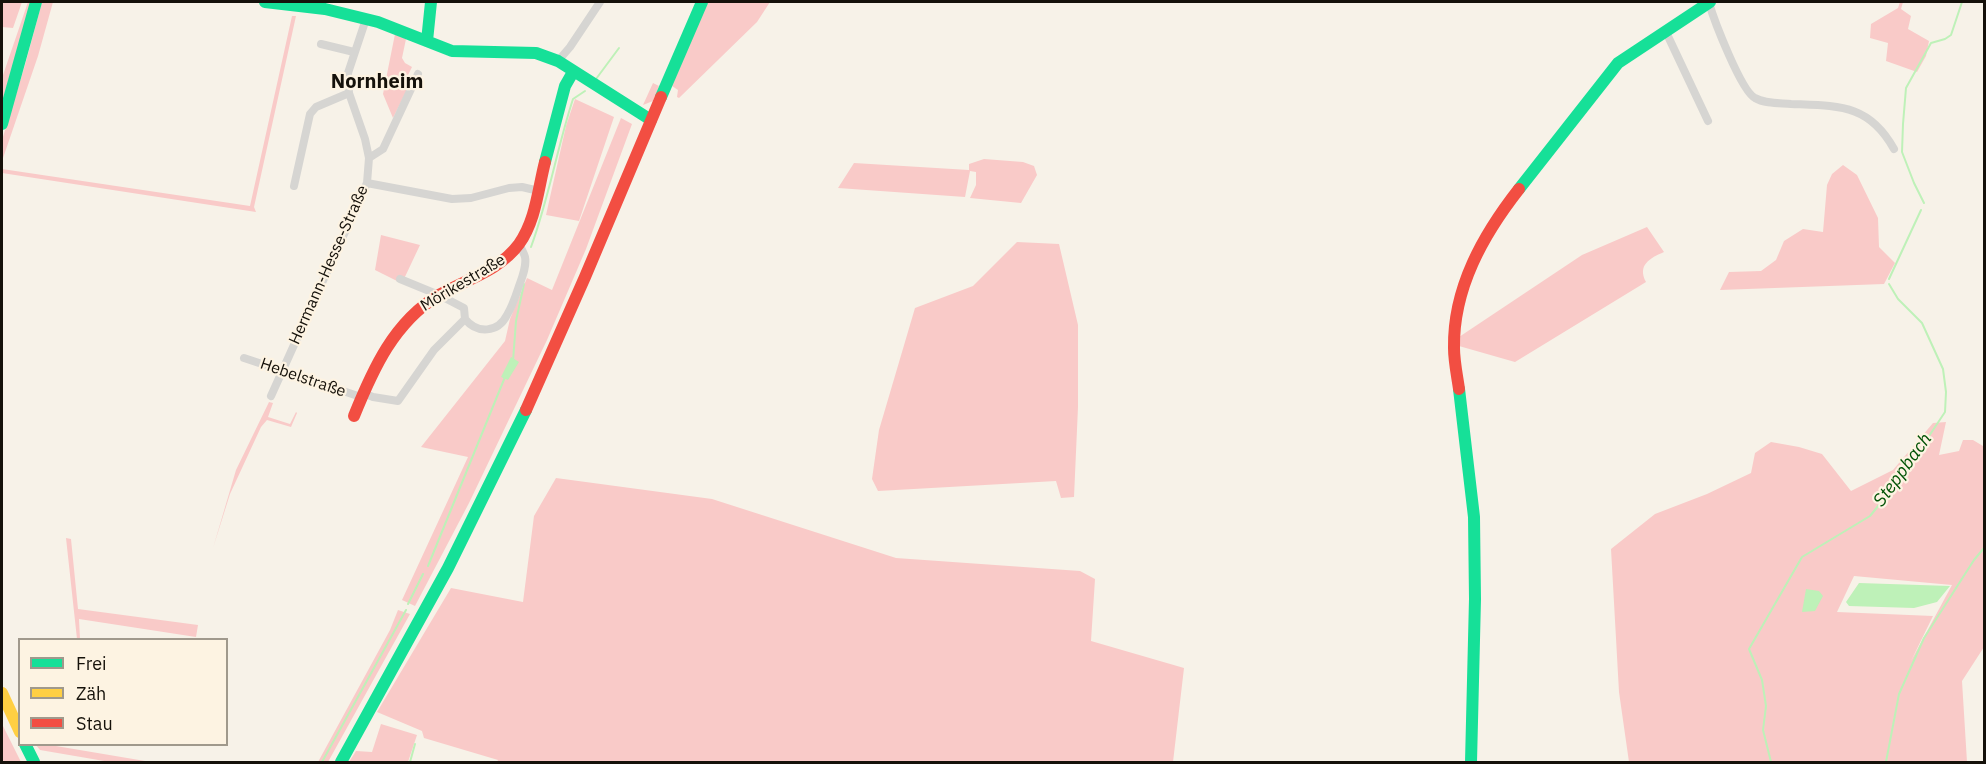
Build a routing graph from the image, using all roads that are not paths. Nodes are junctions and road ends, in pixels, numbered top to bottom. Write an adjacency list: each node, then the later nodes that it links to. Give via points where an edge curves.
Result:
1 (36, 2): 18 (street)
2 (266, 2): 7 (street)
3 (431, 2): 9 (street)
4 (600, 2): 12 (street)
5 (702, 2): 16 (street)
6 (1709, 2): 8 (street); 19 (street, via 1748,93 1777,103 1834,106 1858,112 1885,132)
7 (366, 19): 9 (street); 11 (street)
8 (1666, 32): 17 (street); 38 (street, via 1618,63 1512,198 1480,246 1464,281 1454,348 1474,517)
9 (427, 41): 12 (street, via 452,51 538,53)
10 (321, 44): 11 (street)
11 (354, 52): 15 (street, via 348,73)
12 (558, 61): 13 (street)
13 (573, 72): 16 (street); 23 (street, Mörikestraße, via 564,86)
14 (418, 74): 20 (street, via 383,148)
15 (349, 93): 20 (street, Hermann-Hesse-Straße); 22 (street, via 316,107 310,114)
16 (651, 120): 37 (street, via 591,266 507,451)
17 (1708, 121)
18 (2, 124)
19 (1894, 150)
20 (369, 158): 21 (street, Hermann-Hesse-Straße)
21 (367, 183): 23 (street, via 452,199 509,188); 29 (street, Hermann-Hesse-Straße)
22 (294, 186)
23 (539, 191): 24 (street, Mörikestraße, via 531,221)
24 (519, 244): 26 (street, Mörikestraße, via 495,267); 27 (street, via 525,268 506,318 485,330 474,328)
25 (400, 279): 26 (street)
26 (439, 295): 27 (street, via 464,308); 30 (street, Mörikestraße, via 422,305 403,325 381,355)
27 (465, 320): 30 (street, Hebelstraße, via 434,350 398,401)
28 (244, 358): 29 (street, Hebelstraße)
29 (282, 370): 30 (street, Hebelstraße); 31 (street, Hermann-Hesse-Straße)
30 (362, 395): 32 (street, Mörikestraße)
31 (271, 396)
32 (354, 416)
33 (2, 693): 34 (street)
34 (18, 728)
35 (26, 746): 36 (street)
36 (34, 762)
37 (341, 762)
38 (1471, 762)

